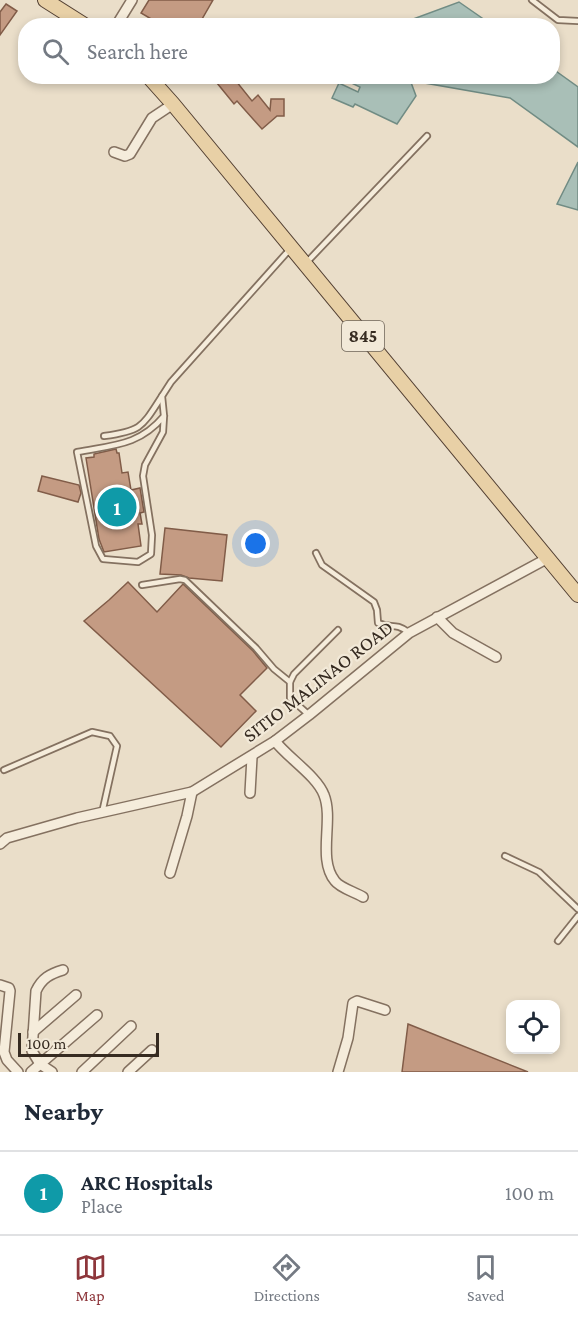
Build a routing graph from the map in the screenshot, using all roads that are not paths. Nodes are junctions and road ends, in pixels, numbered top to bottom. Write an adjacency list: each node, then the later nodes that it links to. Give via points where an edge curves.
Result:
1 (45, 0): 4 (main road)
2 (132, 0): 5 (street)
3 (532, 0): 6 (lane)
4 (73, 18)
5 (121, 18)
6 (555, 18)
7 (560, 20): 8 (lane)
8 (578, 21)
9 (155, 84): 10 (main road, 845)
10 (173, 104): 12 (street, via 152,118 130,154); 13 (main road, 845)
11 (427, 136): 14 (lane)
12 (114, 152)
13 (291, 248): 14 (main road, 845); 15 (lane)
14 (305, 265): 19 (main road, 845)
15 (162, 396): 16 (lane); 17 (lane, via 144,423 129,432)
16 (164, 416): 16 (lane, via 164,432 145,465 143,477 152,554 138,562 103,559 96,546 77,452 128,443 153,430)
17 (104, 436)
18 (316, 553): 24 (lane, via 322,565 374,602 378,623 399,625)
19 (548, 558): 21 (main road, 845); 22 (street, SITIO MALINAO ROAD)
20 (142, 585): 26 (lane, via 185,580)
21 (578, 595)
22 (437, 617): 24 (street, SITIO MALINAO ROAD); 25 (street, via 453,633)
23 (338, 630): 26 (lane)
24 (409, 633): 27 (street, SITIO MALINAO ROAD)
25 (496, 657)
26 (290, 682): 27 (lane, via 291,698)
27 (309, 716): 28 (street, SITIO MALINAO ROAD)
28 (275, 741): 29 (street, SITIO MALINAO ROAD); 37 (street, via 324,794 329,869 335,882)
29 (252, 757): 31 (street, SITIO MALINAO ROAD); 32 (street)
30 (4, 770): 33 (lane, via 92,732 110,736 117,746)
31 (192, 792): 33 (street, SITIO MALINAO ROAD); 36 (street)
32 (250, 793)
33 (102, 813): 34 (street, SITIO MALINAO ROAD, via 8,838)
34 (0, 844)
35 (506, 856): 38 (lane, via 539,872)
36 (170, 873)
37 (363, 897)
38 (578, 909)
39 (578, 916): 40 (lane)
40 (558, 941)
41 (63, 970): 47 (street, via 50,974 39,984)
42 (0, 985): 50 (street, via 10,992 4,1052)
43 (76, 995): 47 (street)
44 (385, 1010): 55 (street, via 353,1003)
45 (97, 1015): 49 (street)
46 (131, 1026): 53 (street)
47 (33, 1032): 49 (street, via 32,1051)
48 (152, 1050): 54 (street)
49 (40, 1064): 51 (street); 52 (street)
50 (18, 1072)
51 (31, 1072)
52 (52, 1072)
53 (82, 1072)
54 (128, 1072)
55 (338, 1072)

